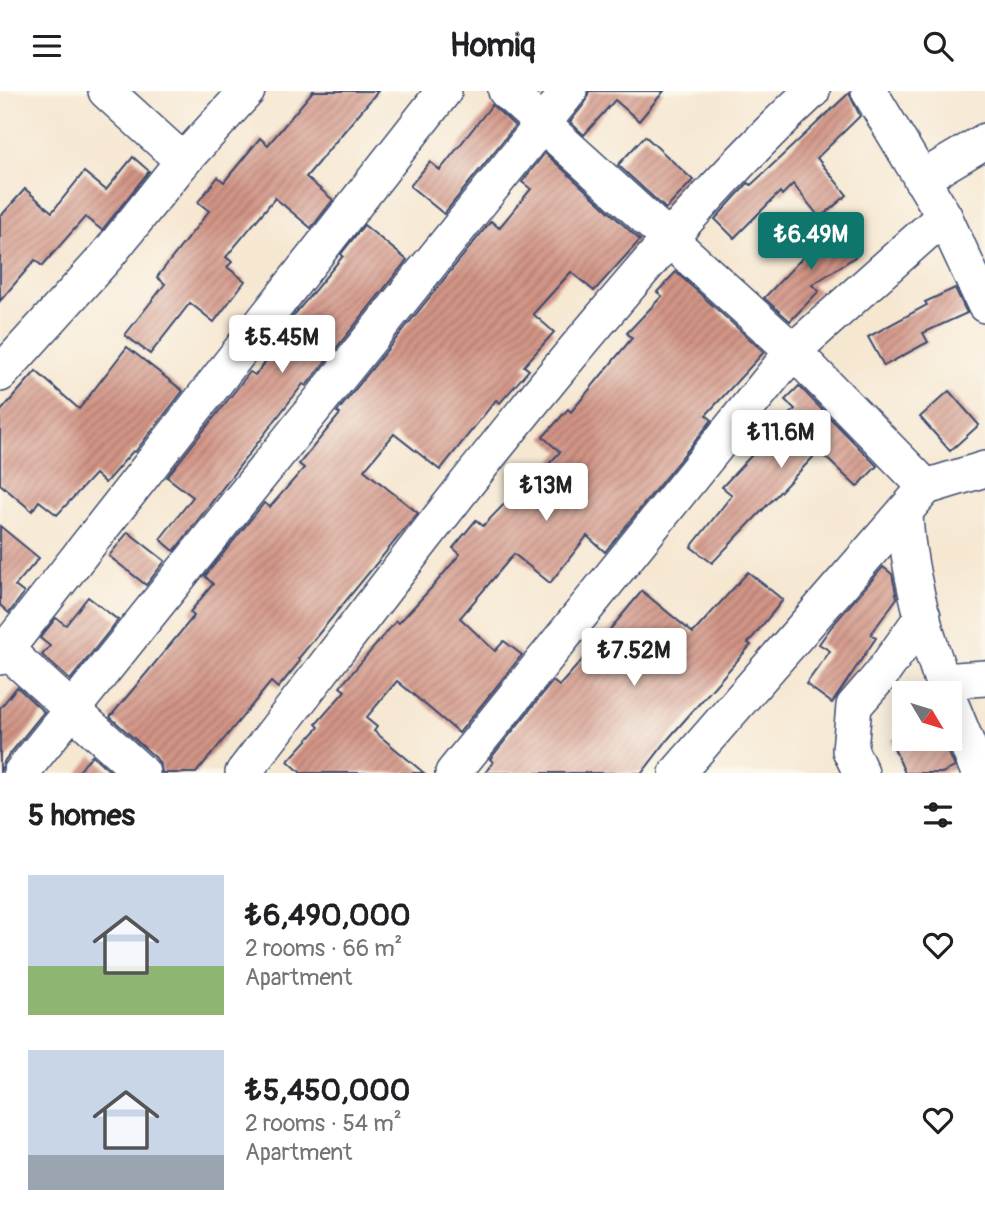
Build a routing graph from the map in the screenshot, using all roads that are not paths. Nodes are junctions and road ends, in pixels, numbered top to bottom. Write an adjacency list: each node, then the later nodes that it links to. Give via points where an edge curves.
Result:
1 (106, 91): 10 (street)
2 (247, 91): 10 (street)
3 (444, 91): 20 (street)
4 (506, 91): 8 (street)
5 (569, 91): 8 (street)
6 (813, 91): 13 (street)
7 (869, 91): 11 (street)
8 (541, 124): 13 (street); 24 (street)
9 (985, 141): 11 (street)
10 (183, 161): 16 (street, via 106,257)
11 (921, 179): 12 (street)
12 (944, 216): 14 (street); 15 (street)
13 (669, 237): 15 (street); 28 (street, via 503,436)
14 (985, 305)
15 (793, 351): 18 (street); 29 (street)
16 (0, 374)
17 (985, 468): 18 (street)
18 (915, 499): 19 (street, via 905,540); 30 (street)
19 (923, 616): 22 (street); 31 (street, via 854,706 850,750)
20 (3, 653): 24 (street)
21 (985, 678): 23 (street)
22 (943, 681)
23 (962, 686)
24 (72, 708): 26 (street); 27 (street)
25 (962, 731): 32 (street)
26 (21, 773)
27 (142, 773)
28 (243, 773)
29 (453, 773)
30 (677, 773)
31 (861, 773)
32 (979, 773)

